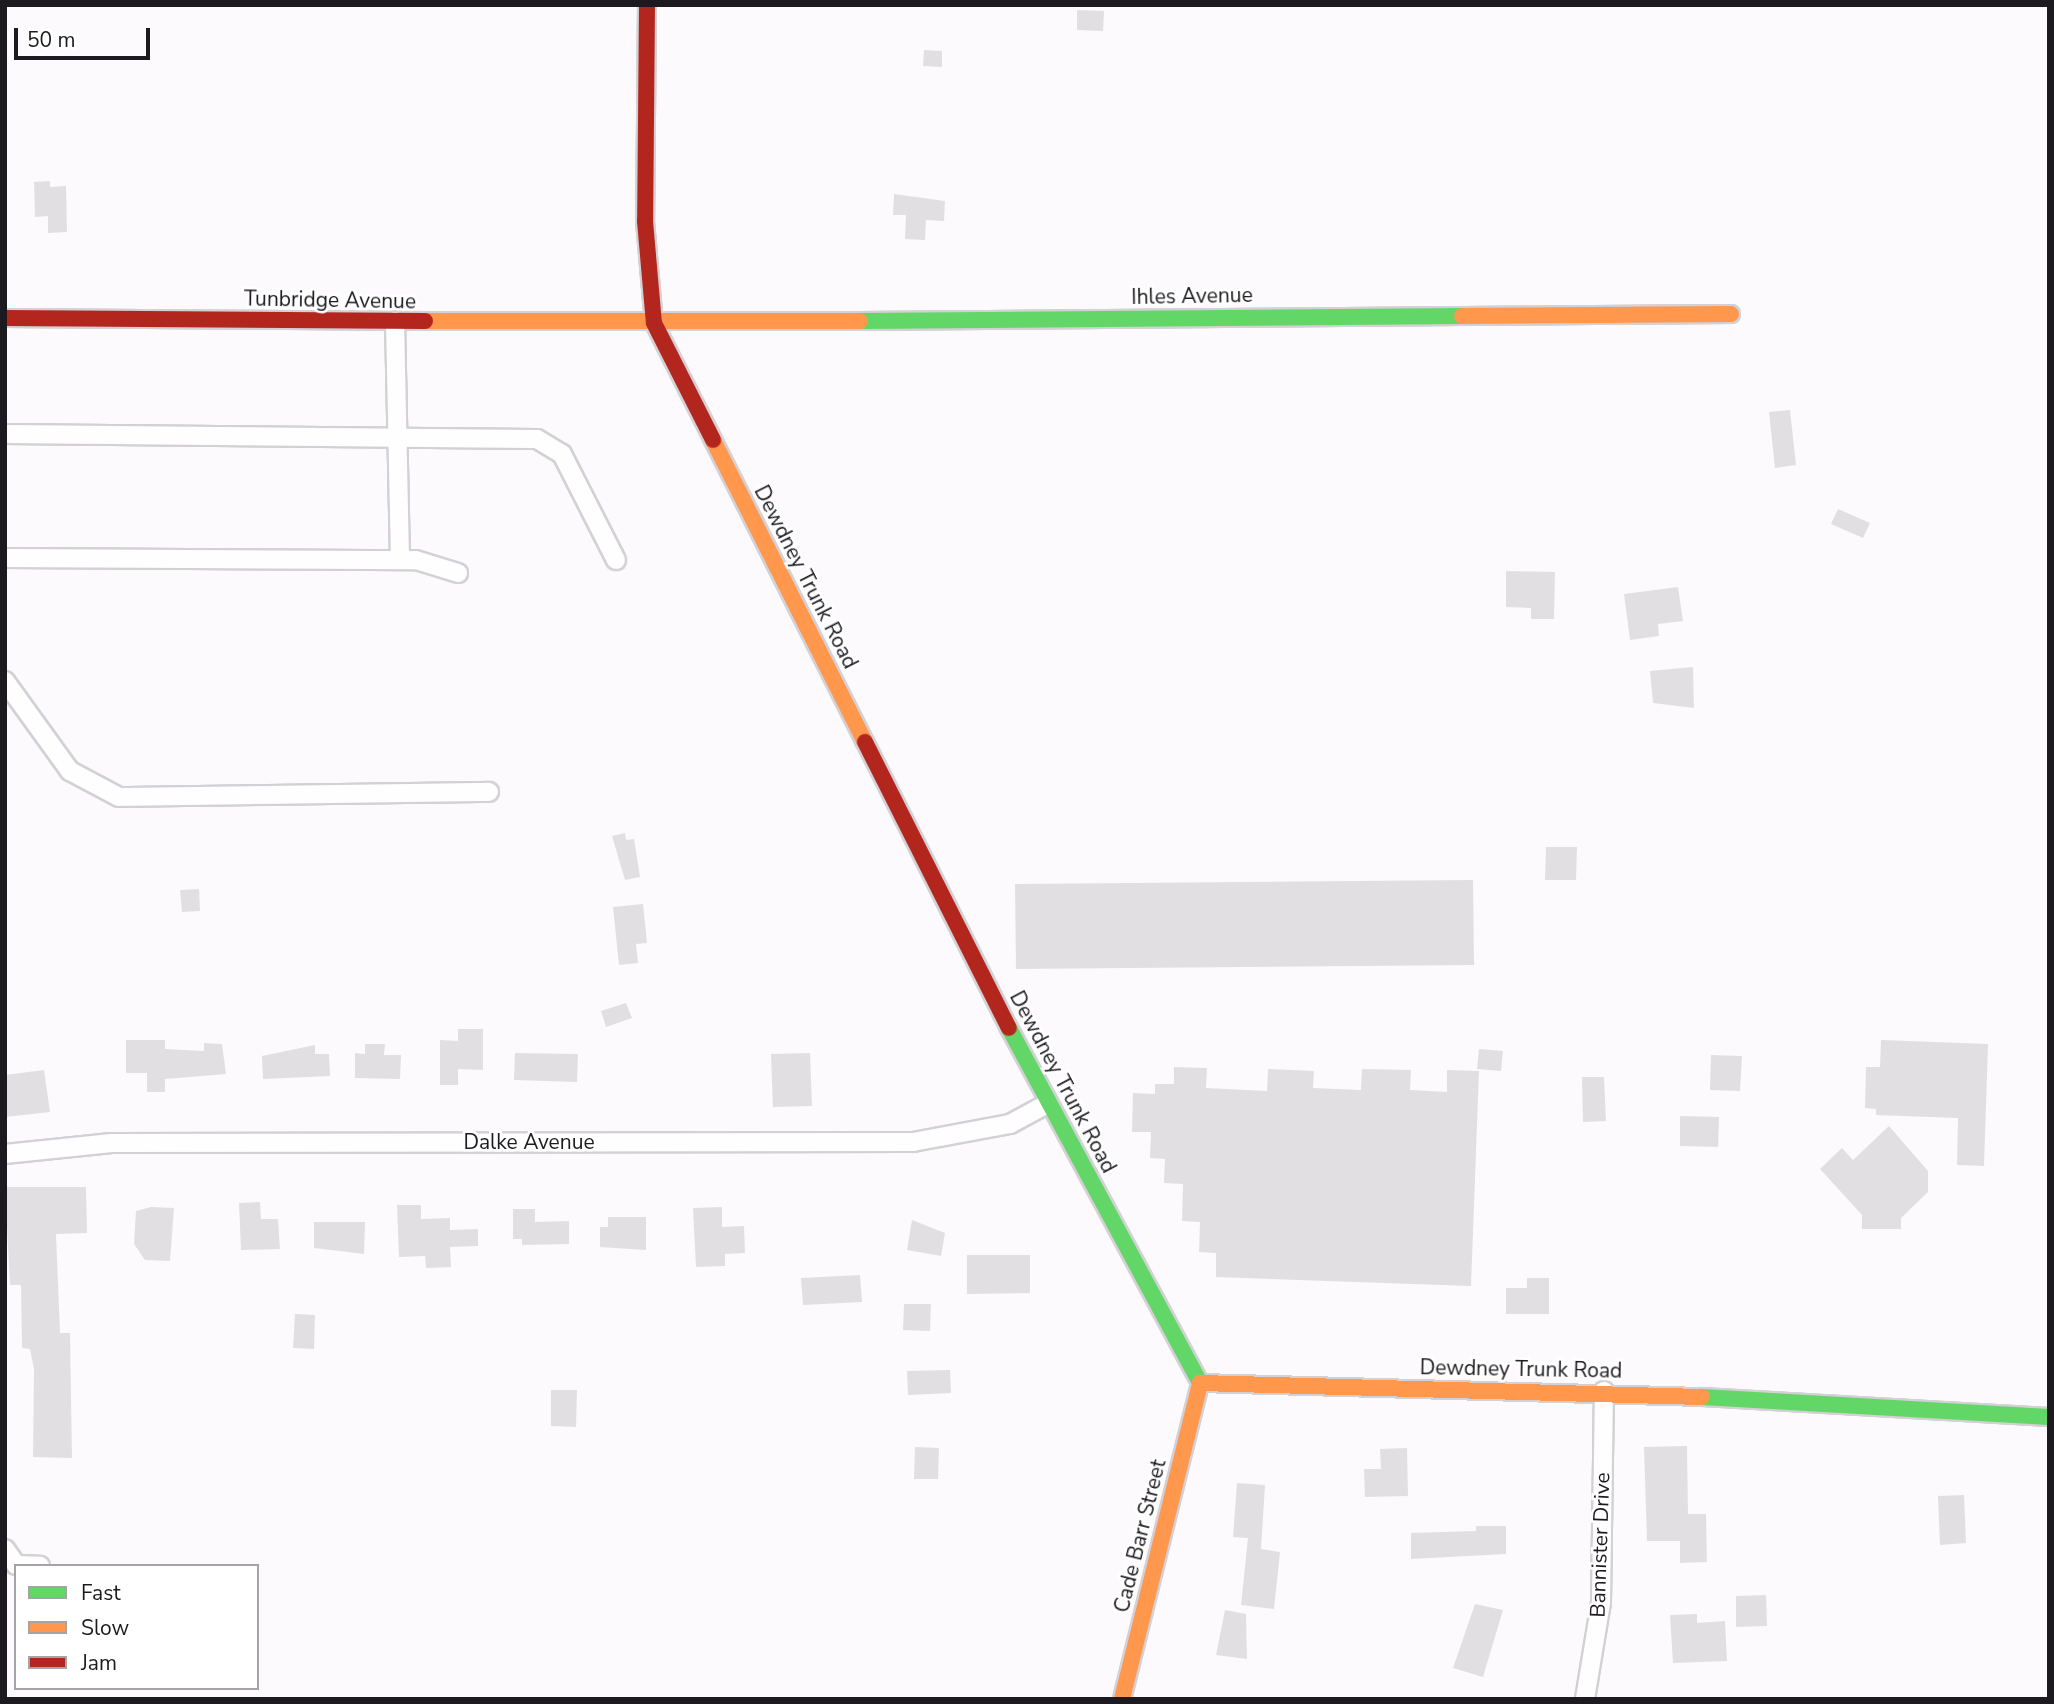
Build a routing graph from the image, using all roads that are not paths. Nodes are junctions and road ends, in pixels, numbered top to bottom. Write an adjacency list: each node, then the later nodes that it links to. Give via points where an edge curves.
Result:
1 (647, 5): 5 (main road, Dewdney Trunk Road, via 645,220)
2 (1731, 314): 5 (main road, Ihles Avenue)
3 (5, 318): 4 (main road, Tunbridge Avenue)
4 (395, 321): 5 (main road, Tunbridge Avenue); 7 (street)
5 (654, 323): 14 (main road, Dewdney Trunk Road)
6 (5, 434): 7 (street)
7 (397, 438): 9 (street); 10 (street, via 537,439 562,454)
8 (5, 558): 9 (street)
9 (400, 560): 11 (street)
10 (616, 560)
11 (458, 573)
12 (5, 681): 13 (street, via 70,771 119,797)
13 (489, 792)
14 (1047, 1104): 15 (street, Dalke Avenue, via 1010,1124 913,1142 111,1143); 16 (main road, Dewdney Trunk Road)
15 (5, 1154)
16 (1200, 1383): 17 (main road, Dewdney Trunk Road); 21 (main road, Cade Barr Street)
17 (1604, 1391): 18 (main road, Dewdney Trunk Road); 22 (street, Bannister Drive, via 1601,1602)
18 (2049, 1417)
19 (5, 1549): 20 (street)
20 (15, 1564)
21 (1122, 1699)
22 (1585, 1699)

